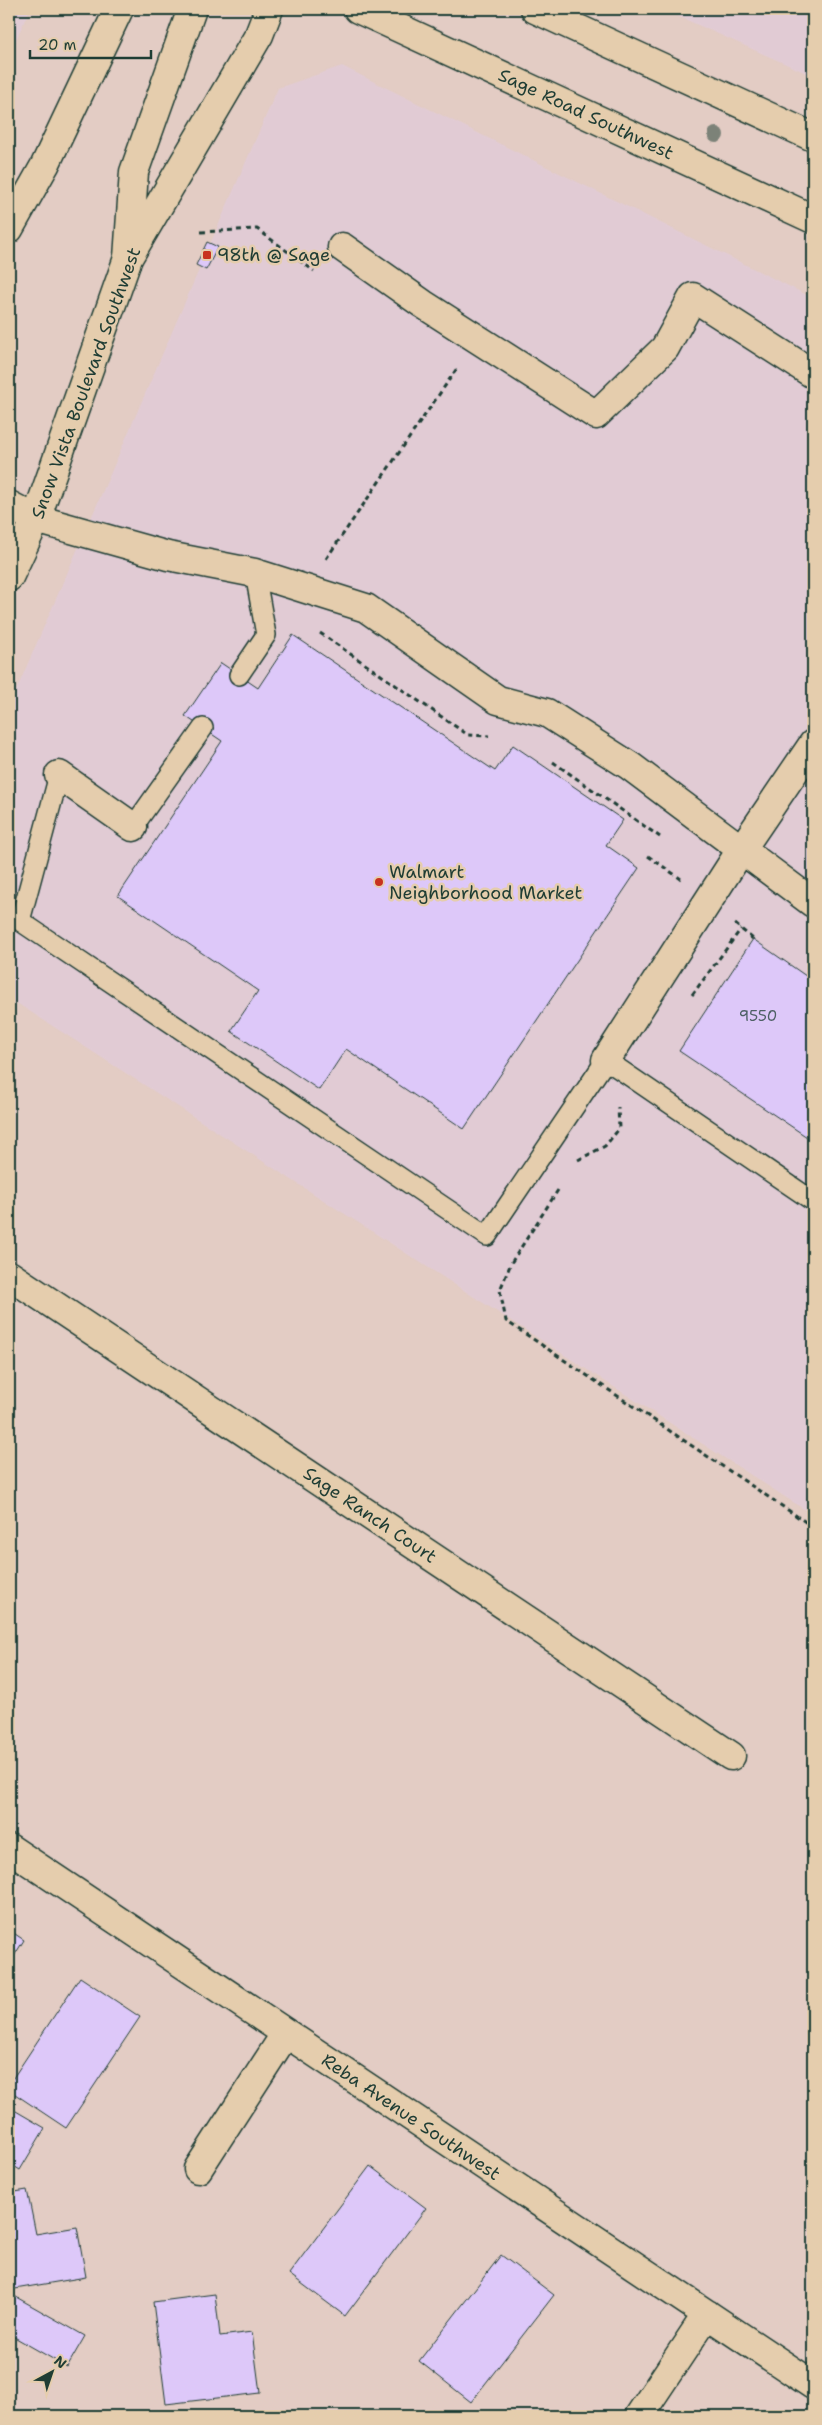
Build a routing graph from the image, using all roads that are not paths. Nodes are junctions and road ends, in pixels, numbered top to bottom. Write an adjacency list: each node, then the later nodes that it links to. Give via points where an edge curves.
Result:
1 (119, 9): 8 (street, via 45,165)
2 (192, 9): 10 (street, via 134,172)
3 (270, 9): 10 (street, Snow Vista Boulevard Southwest, via 259,35)
4 (358, 9): 7 (street, Sage Road Southwest)
5 (535, 9): 6 (street)
6 (813, 137)
7 (813, 219)
8 (9, 229)
9 (342, 247): 11 (street, via 423,304 596,415 665,348 693,297)
10 (128, 258): 13 (street, Snow Vista Boulevard Southwest)
11 (813, 374)
12 (9, 505): 13 (street)
13 (36, 519): 14 (street, via 168,556); 15 (street, Snow Vista Boulevard Southwest)
14 (255, 573): 16 (lane, via 266,635); 21 (street, via 366,608 498,700 547,713 630,766)
15 (9, 577)
16 (239, 675)
17 (203, 728): 20 (lane)
18 (813, 744): 21 (street)
19 (59, 775): 20 (street); 23 (lane, via 20,921 487,1236)
20 (133, 828)
21 (741, 850): 22 (street); 23 (street)
22 (813, 904)
23 (606, 1060): 24 (lane)
24 (813, 1201)
25 (9, 1275): 26 (street, Sage Ranch Court)
26 (732, 1756)
27 (9, 1848): 28 (street, Reba Avenue Southwest)
28 (286, 2033): 29 (street); 30 (street, Reba Avenue Southwest)
29 (198, 2169)
30 (707, 2314): 31 (street, Reba Avenue Southwest); 32 (street)
31 (813, 2385)
32 (639, 2416)

